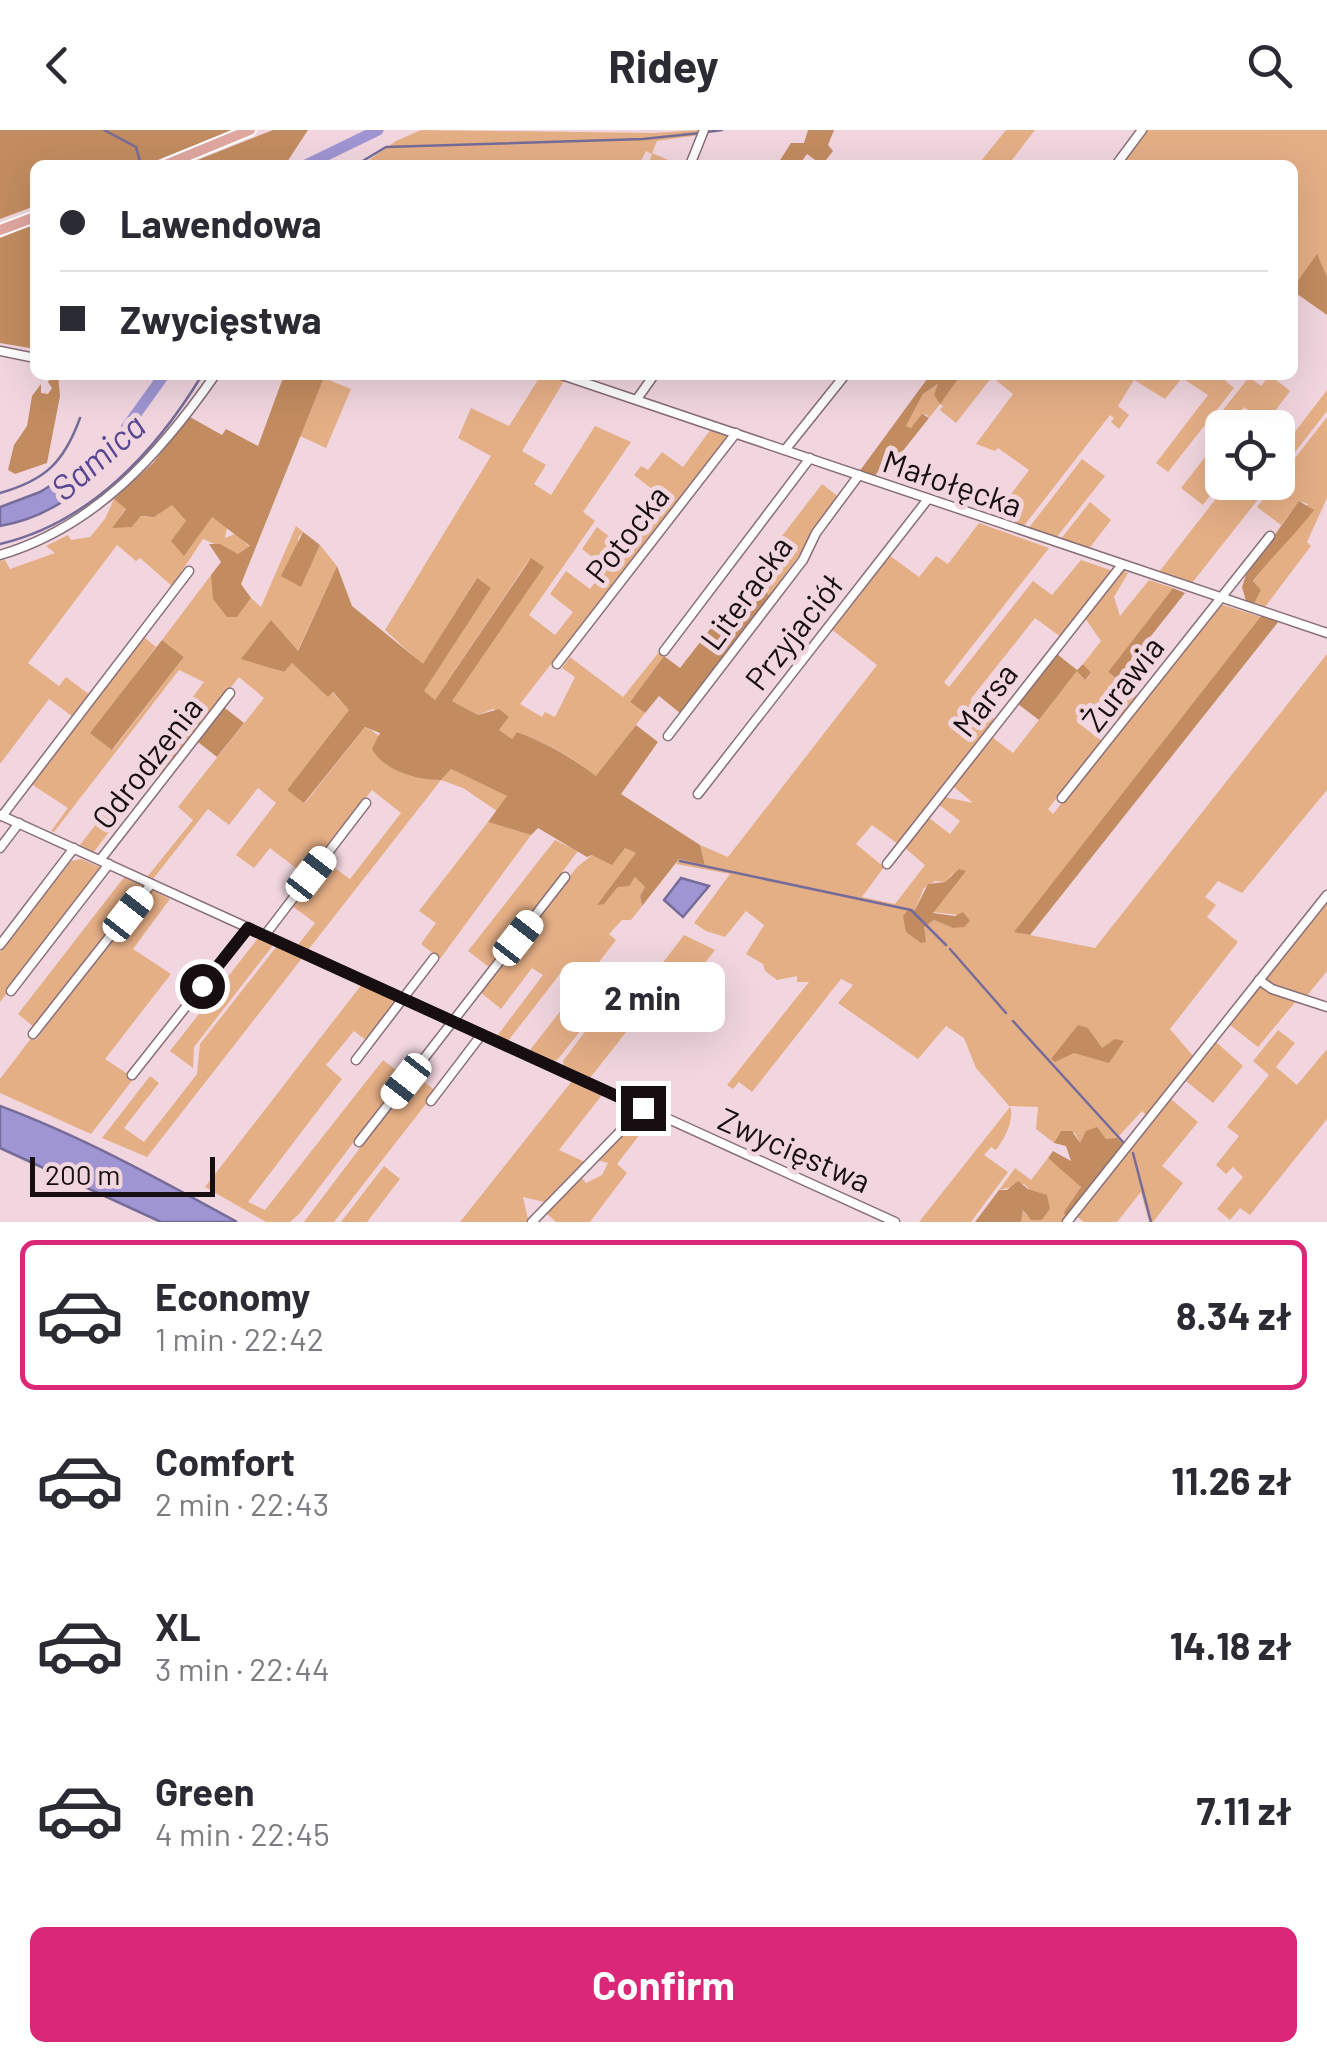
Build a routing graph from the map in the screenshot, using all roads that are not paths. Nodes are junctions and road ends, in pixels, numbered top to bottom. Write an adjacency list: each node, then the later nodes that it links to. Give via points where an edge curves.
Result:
1 (250, 130): 4 (main road)
2 (1142, 130): 6 (street)
3 (703, 132): 5 (street)
4 (177, 160)
5 (692, 160)
6 (1120, 160)
7 (30, 218): 8 (main road)
8 (0, 230)
9 (0, 351): 10 (street)
10 (30, 357)
11 (211, 380): 24 (street, via 160,448 114,492 58,532)
12 (580, 380): 16 (street, Małołęcka)
13 (600, 380): 16 (street)
14 (651, 380): 17 (street)
15 (841, 380): 19 (street)
16 (597, 385): 17 (street, Małołęcka)
17 (638, 399): 18 (street, Małołęcka)
18 (736, 433): 19 (street, Małołęcka); 30 (street, Potocka)
19 (786, 450): 20 (street, Małołęcka)
20 (810, 458): 21 (street, Małołęcka); 29 (street)
21 (859, 475): 22 (street, Małołęcka); 32 (street, Literacka, via 804,560)
22 (928, 499): 25 (street, Małołęcka); 33 (street, Przyjaciół)
23 (1270, 536): 27 (street, Żurawia)
24 (0, 556)
25 (1121, 566): 27 (street, Małołęcka); 41 (street, Marsa)
26 (189, 570): 36 (street)
27 (1221, 599): 28 (street, Małołęcka); 34 (street, Żurawia)
28 (1327, 633)
29 (664, 651)
30 (557, 664)
31 (230, 693): 40 (street, Odrodzenia)
32 (668, 736)
33 (698, 794)
34 (1062, 798)
35 (366, 802): 46 (street)
36 (1, 816): 37 (street, Zwycięstwa)
37 (18, 823): 38 (street); 39 (street, Zwycięstwa)
38 (0, 848)
39 (74, 848): 40 (street, Zwycięstwa); 47 (street)
40 (104, 862): 43 (street, Zwycięstwa); 50 (street, Odrodzenia)
41 (887, 864)
42 (565, 877): 53 (street)
43 (151, 884): 45 (street, Zwycięstwa); 54 (street)
44 (1327, 896): 49 (street)
45 (248, 928): 46 (street, Zwycięstwa); 57 (street)
46 (265, 935): 51 (street, Zwycięstwa)
47 (0, 945)
48 (434, 958): 51 (street)
49 (1259, 980): 52 (street); 63 (street)
50 (10, 991)
51 (404, 998): 53 (street, Zwycięstwa); 56 (street)
52 (1327, 1007)
53 (453, 1021): 55 (street, Zwycięstwa); 60 (street)
54 (33, 1034)
55 (482, 1034): 58 (street); 59 (street, Zwycięstwa)
56 (356, 1060)
57 (132, 1075)
58 (431, 1101)
59 (643, 1108): 61 (street); 62 (street, Zwycięstwa)
60 (359, 1142)
61 (532, 1222)
62 (895, 1222)
63 (1068, 1222)

